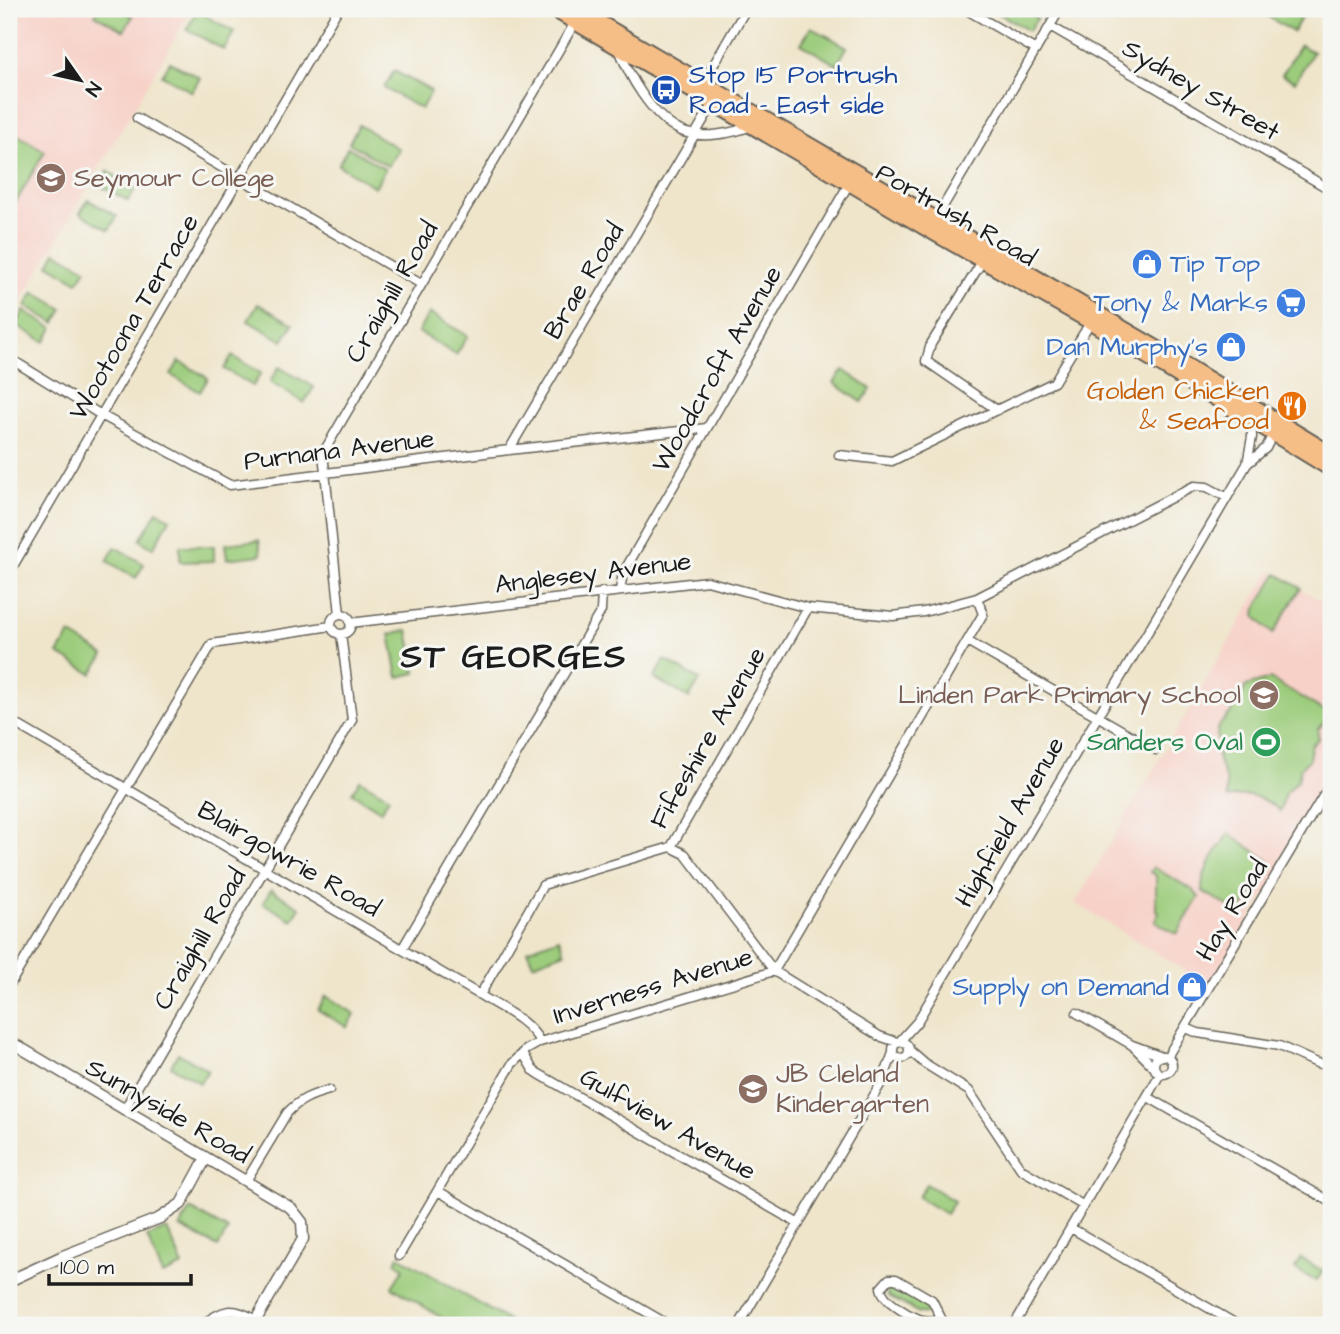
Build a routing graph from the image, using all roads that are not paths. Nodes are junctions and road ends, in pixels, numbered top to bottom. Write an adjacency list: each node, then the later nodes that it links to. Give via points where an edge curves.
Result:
1 (338, 9): 16 (street, Wootoona Terrace)
2 (554, 9): 6 (highway, Portrush Road)
3 (746, 9): 10 (street)
4 (965, 9): 9 (street)
5 (1060, 9): 7 (street)
6 (577, 14): 8 (highway, Portrush Road); 10 (highway, Portrush Road); 20 (street, Craighill Road)
7 (1049, 26): 9 (street); 17 (street, Sydney Street)
8 (619, 47): 11 (highway, Portrush Road); 14 (street, via 628,72 659,113 681,131)
9 (1036, 50): 18 (street)
10 (703, 83): 15 (highway, Portrush Road)
11 (714, 102): 13 (highway, Portrush Road); 14 (street, Brae Road)
12 (137, 118): 16 (street)
13 (752, 125): 14 (street, via 740,131); 15 (highway, Portrush Road)
14 (696, 134): 29 (street, Brae Road)
15 (853, 177): 18 (highway, Portrush Road); 27 (street, Woodcroft Avenue)
16 (239, 178): 20 (street); 24 (street, Wootoona Terrace)
17 (1331, 190)
18 (932, 225): 19 (highway, Portrush Road); 21 (highway, Portrush Road)
19 (984, 260): 21 (highway, Portrush Road); 23 (street, via 931,344 926,361)
20 (421, 284): 34 (street, Craighill Road, via 323,453)
21 (1094, 318): 23 (street, via 1054,382); 25 (highway, Portrush Road); 26 (highway, Portrush Road)
22 (9, 358): 24 (street, Purnana Avenue)
23 (997, 410): 31 (street, via 892,461)
24 (102, 415): 34 (street, Purnana Avenue, via 230,485); 36 (street, Wootoona Terrace)
25 (1274, 418): 28 (street); 30 (highway, Portrush Road)
26 (1251, 419): 28 (highway, Portrush Road); 32 (street, Highfield Avenue)
27 (707, 428): 29 (street, Purnana Avenue); 37 (street, Woodcroft Avenue, via 623,573)
28 (1273, 433): 32 (street, Highfield Avenue, via 1266,448); 33 (highway, Portrush Road)
29 (509, 450): 34 (street, Purnana Avenue)
30 (1331, 454)
31 (839, 455)
32 (1247, 464): 35 (street, Highfield Avenue)
33 (1331, 469)
34 (323, 473): 41 (street, Craighill Road)
35 (1226, 498): 39 (street, Anglesey Avenue, via 1207,487 1194,486); 46 (street, Highfield Avenue)
36 (9, 573)
37 (620, 590): 38 (street, Anglesey Avenue); 40 (street, Anglesey Avenue, via 707,581)
38 (601, 592): 42 (street, Anglesey Avenue); 53 (street, via 601,611)
39 (977, 598): 40 (street, Anglesey Avenue, via 893,616); 45 (street, Inverness Avenue, via 982,614)
40 (808, 608): 51 (street, Fifeshire Avenue)
41 (340, 614): 42 (street); 43 (street)
42 (350, 623): 44 (street)
43 (331, 626): 44 (street); 50 (street, via 212,644)
44 (341, 634): 52 (street, Craighill Road, via 352,720)
45 (967, 641): 46 (street); 54 (street, Inverness Avenue)
46 (1098, 715): 48 (street); 58 (street, Highfield Avenue)
47 (9, 720): 50 (street, Blairgowrie Road)
48 (1156, 750)
49 (1331, 783): 59 (street, Hay Road)
50 (126, 789): 52 (street, Blairgowrie Road); 55 (street)
51 (671, 847): 54 (street, via 685,854); 56 (street, Fifeshire Avenue, via 543,885)
52 (265, 869): 53 (street, Blairgowrie Road); 72 (street, Craighill Road)
53 (402, 949): 56 (street, Blairgowrie Road)
54 (774, 971): 60 (street); 63 (street, Inverness Avenue)
55 (9, 986)
56 (480, 995): 63 (street, Blairgowrie Road, via 536,1032)
57 (1077, 1013): 64 (street)
58 (917, 1021): 62 (street, Highfield Avenue); 66 (street, Highfield Avenue)
59 (1186, 1028): 67 (street, Hay Road); 68 (street, via 1279,1046)
60 (879, 1036): 62 (street); 66 (street)
61 (9, 1041): 72 (street, Sunnyside Road)
62 (899, 1041): 66 (street, Highfield Avenue)
63 (540, 1042): 65 (street, Inverness Avenue)
64 (1132, 1045): 67 (street); 69 (street)
65 (523, 1053): 75 (street, Inverness Avenue, via 512,1064); 78 (street, Gulfview Avenue, via 539,1074)
66 (901, 1053): 77 (street, via 962,1085 975,1097 1021,1169); 78 (street, Highfield Avenue)
67 (1165, 1057): 69 (street, via 1156,1061); 69 (street, via 1172,1062 1171,1070 1166,1074)
68 (1331, 1066)
69 (1157, 1070): 71 (street)
70 (330, 1090): 74 (street, via 296,1103)
71 (1148, 1097): 76 (street); 77 (street)
72 (124, 1110): 73 (street, Sunnyside Road)
73 (206, 1158): 74 (street, Sunnyside Road); 81 (street, via 181,1204 159,1218)
74 (246, 1181): 83 (street, Sunnyside Road, via 292,1208 302,1222 303,1239)
75 (438, 1191): 80 (street, Inverness Avenue); 85 (street)
76 (1331, 1202)
77 (1084, 1206): 79 (street)
78 (799, 1224): 86 (street, Highfield Avenue)
79 (1071, 1228): 88 (street); 89 (street)
80 (399, 1256)
81 (9, 1281)
82 (943, 1320): 82 (street, via 920,1319 886,1299 883,1282 896,1279 932,1300); 87 (street)
83 (255, 1323): 84 (street, via 241,1312 227,1311)
84 (201, 1325)
85 (669, 1325)
86 (739, 1325)
87 (952, 1325)
88 (1014, 1325)
89 (1237, 1325)

